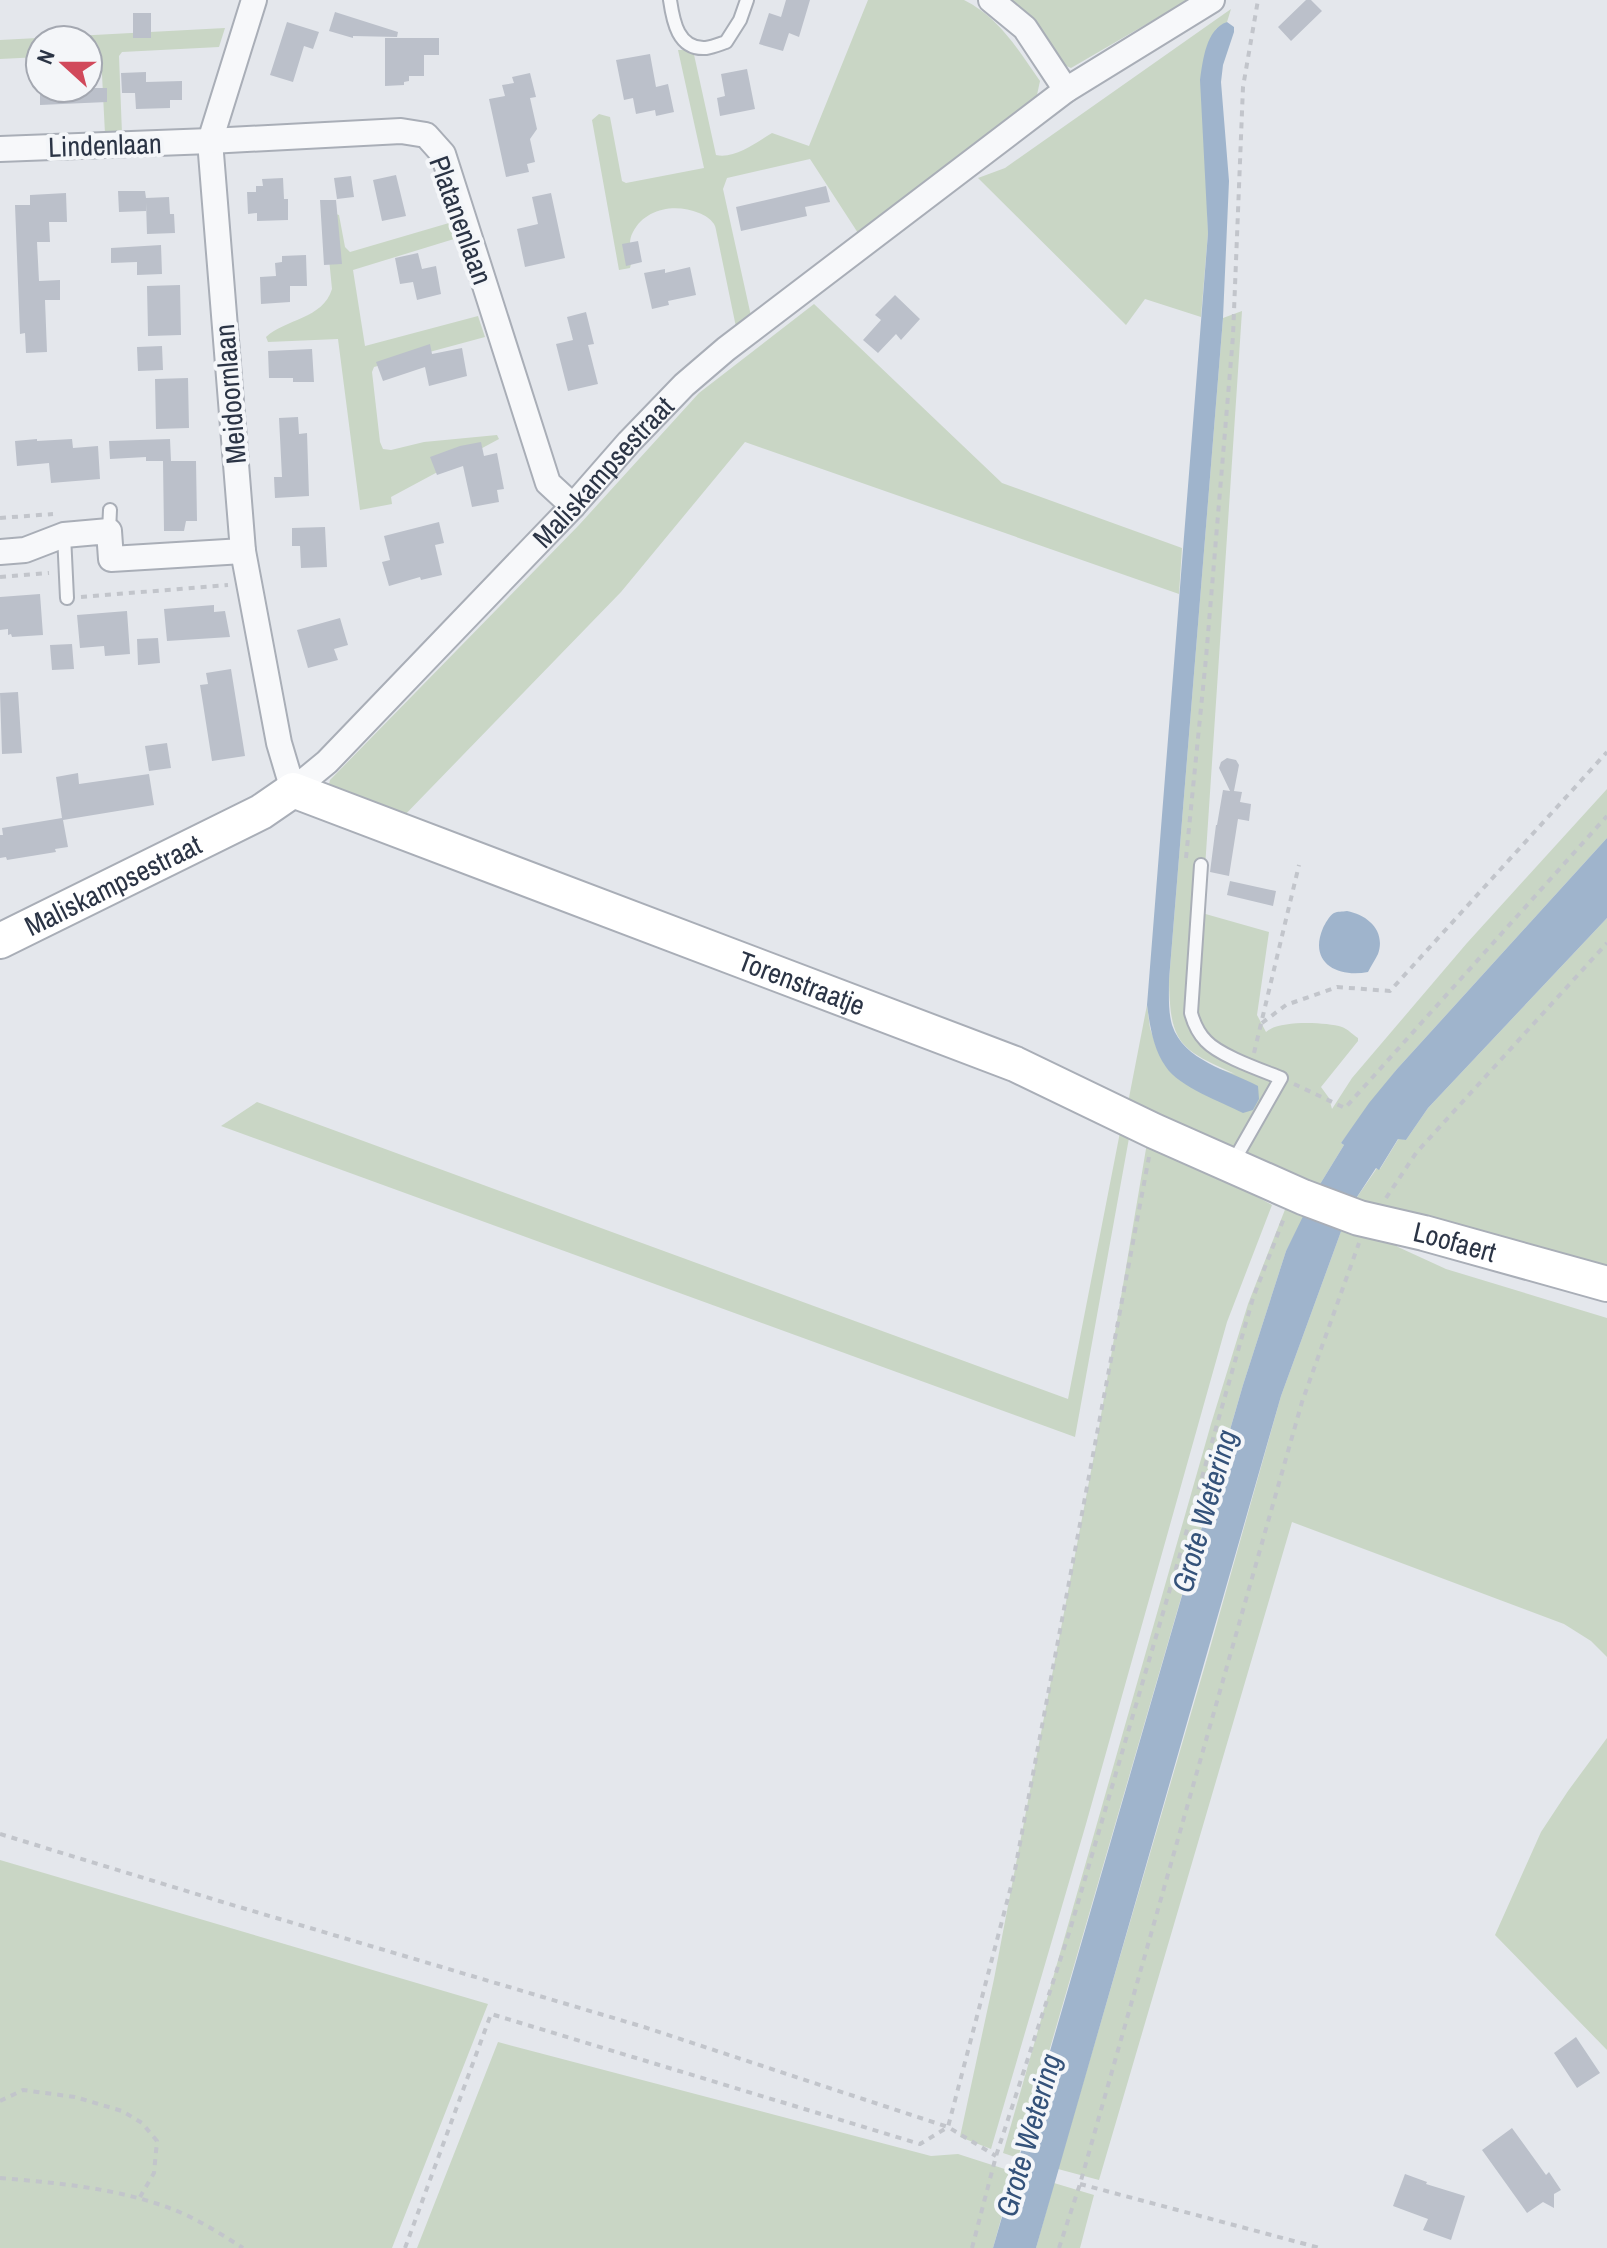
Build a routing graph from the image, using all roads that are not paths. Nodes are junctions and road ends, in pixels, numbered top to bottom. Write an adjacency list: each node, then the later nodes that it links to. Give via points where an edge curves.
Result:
1 (254, 0): 7 (street, Meidoornlaan)
2 (670, 0): 3 (lane, via 673,25 685,42 705,48 726,42)
3 (747, 0)
4 (991, 0): 6 (street, via 1025,28)
5 (1212, 0): 6 (street, Maliskampsestraat)
6 (1066, 90): 9 (street, Maliskampsestraat, via 726,349 684,385)
7 (210, 141): 8 (street, Lindenlaan); 9 (street, Platanenlaan, via 401,131 426,135 443,154 548,483); 11 (street, Meidoornlaan)
8 (0, 149)
9 (573, 506): 14 (street, Maliskampsestraat, via 327,762)
10 (64, 535): 11 (street, via 110,520 111,559); 12 (street, via 25,550); 13 (lane)
11 (243, 551): 14 (street, Meidoornlaan, via 279,743)
12 (0, 552)
13 (67, 598)
14 (293, 790): 16 (street, Maliskampsestraat, via 261,812); 17 (street, Torenstraatje, via 1015,1064)
15 (1201, 865): 17 (lane, via 1191,1013 1196,1029 1208,1044 1281,1078)
16 (0, 941)
17 (1231, 1166): 18 (street, Torenstraatje)
18 (1298, 1195): 19 (street, Loofaert, via 1365,1220)
19 (1607, 1284)

